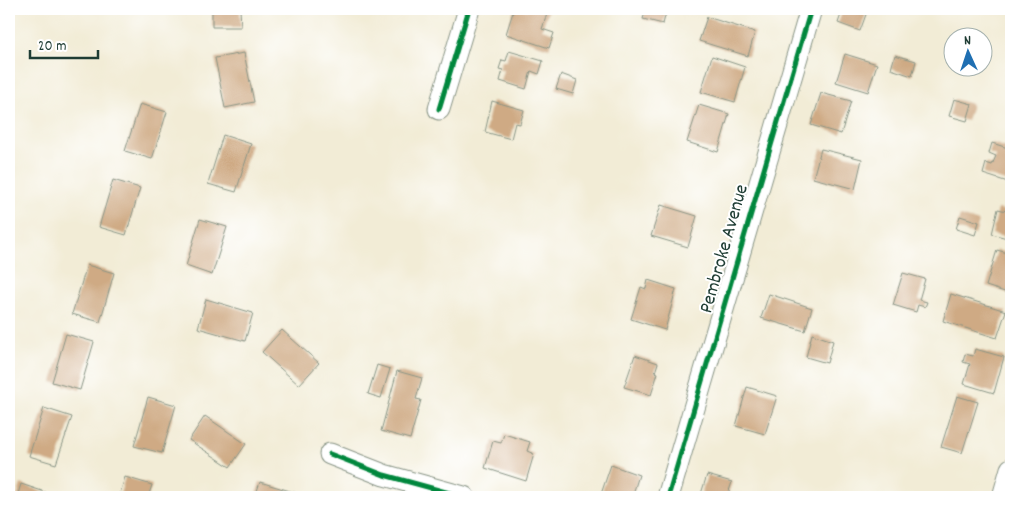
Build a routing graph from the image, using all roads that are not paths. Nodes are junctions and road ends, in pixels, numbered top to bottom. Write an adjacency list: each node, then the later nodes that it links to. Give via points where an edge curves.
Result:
1 (469, 9): 3 (street)
2 (811, 9): 7 (street, Pembroke Avenue)
3 (439, 109)
4 (330, 454): 6 (street, via 384,475)
5 (1011, 469): 8 (street)
6 (464, 497)
7 (668, 497)
8 (1003, 497)

